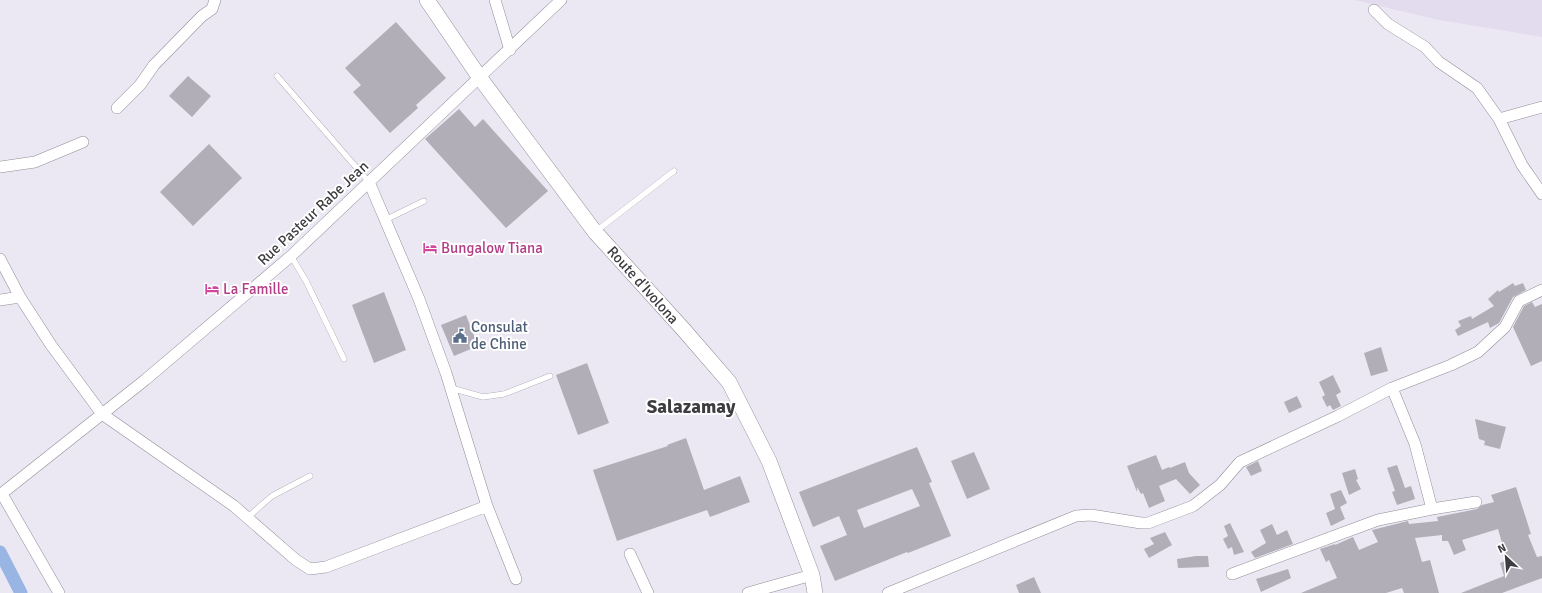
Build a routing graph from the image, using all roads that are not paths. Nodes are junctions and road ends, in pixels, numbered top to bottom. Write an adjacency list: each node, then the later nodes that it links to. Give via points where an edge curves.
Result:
1 (215, 0): 10 (street, via 212,9 202,16 154,66 140,85)
2 (427, 0): 8 (main road, Route d'Ivolona)
3 (494, 0): 6 (street)
4 (561, 0): 6 (street, Rue Pasteur Rabe Jean)
5 (1374, 10): 11 (street, via 1388,24 1425,47 1438,62 1477,88)
6 (510, 50): 8 (street, Rue Pasteur Rabe Jean)
7 (277, 76): 15 (lane)
8 (480, 78): 15 (street, Rue Pasteur Rabe Jean); 19 (main road, Route d'Ivolona)
9 (1542, 107): 11 (street)
10 (117, 108)
11 (1499, 120): 16 (street, via 1522,165)
12 (83, 142): 13 (street, via 35,162)
13 (0, 167)
14 (674, 170): 19 (lane)
15 (369, 182): 18 (street); 20 (street, Rue Pasteur Rabe Jean)
16 (1542, 194)
17 (424, 200): 18 (lane)
18 (385, 220): 27 (street, via 419,299)
19 (595, 232): 38 (main road, Route d'Ivolona, via 729,382 769,461)
20 (291, 256): 25 (lane); 29 (street, Rue Pasteur Rabe Jean)
21 (0, 259): 23 (street)
22 (1542, 290): 28 (street, via 1519,301 1505,327 1478,352)
23 (20, 297): 24 (street); 29 (street, via 51,345)
24 (0, 300)
25 (344, 359)
26 (550, 376): 27 (lane, via 504,394 483,396)
27 (451, 388): 33 (street)
28 (1392, 388): 34 (street, via 1415,444); 44 (street, via 1240,462 1220,485 1193,506 1148,523 1091,515 1076,516)
29 (102, 414): 31 (street, Rue Pasteur Rabe Jean); 35 (street)
30 (310, 476): 35 (lane, via 272,496)
31 (1, 495): 40 (street)
32 (1476, 502): 34 (street)
33 (487, 506): 35 (street, via 331,565 310,568 296,560); 39 (street)
34 (1432, 509): 37 (street, via 1378,520)
35 (248, 517)
36 (630, 554): 41 (street)
37 (1232, 574)
38 (812, 575): 42 (street); 43 (main road, Route d'Ivolona)
39 (516, 579)
40 (59, 593)
41 (648, 593)
42 (748, 593)
43 (814, 593)
44 (888, 593)

